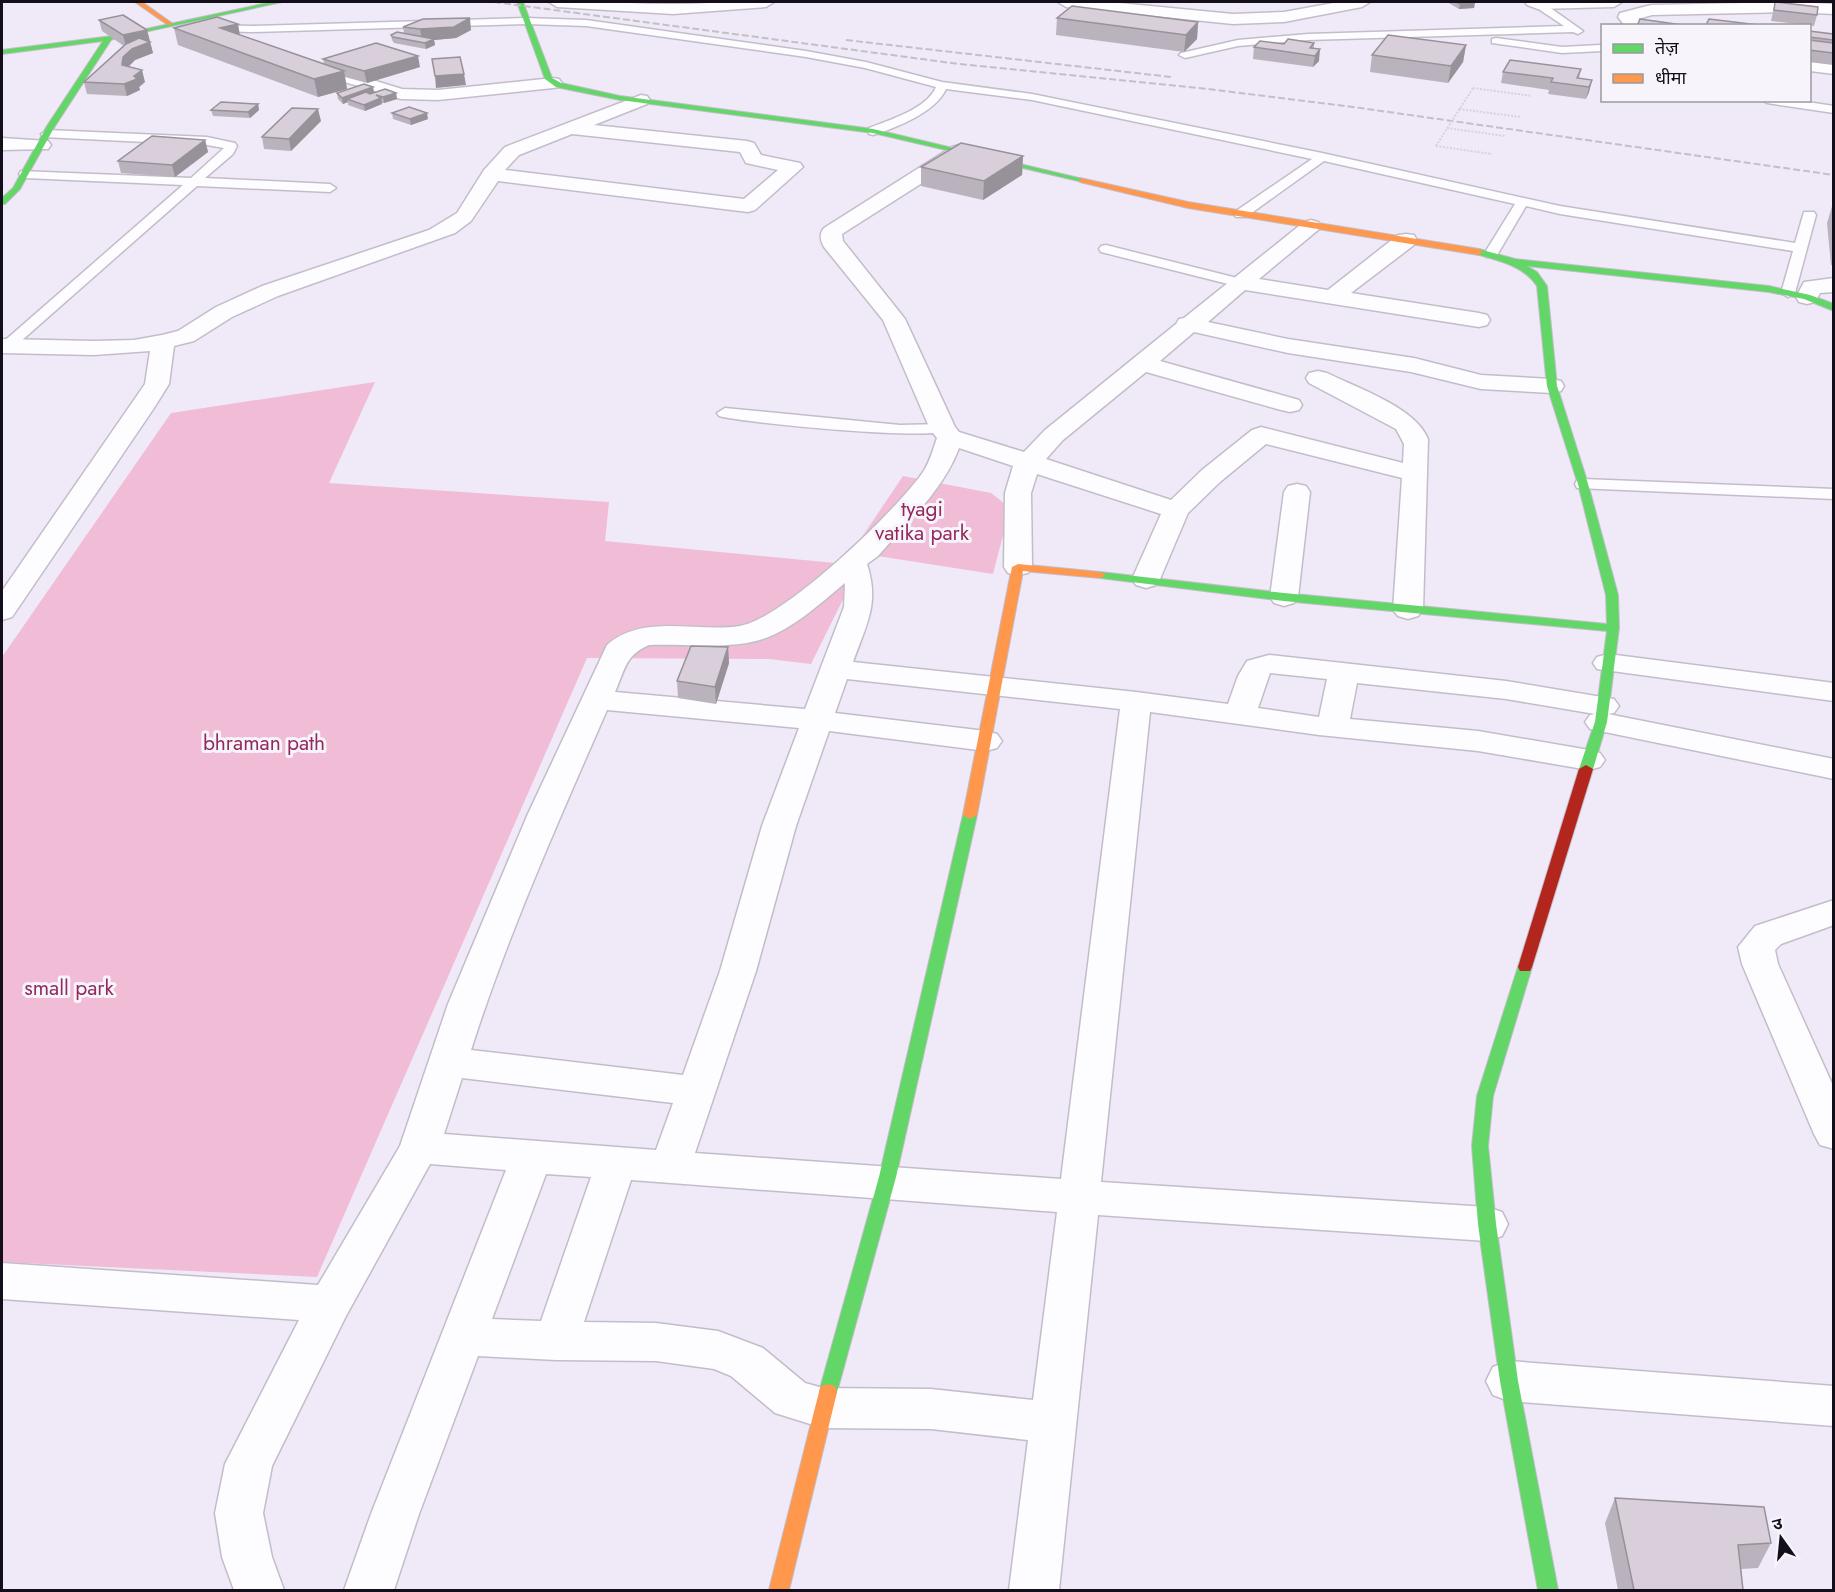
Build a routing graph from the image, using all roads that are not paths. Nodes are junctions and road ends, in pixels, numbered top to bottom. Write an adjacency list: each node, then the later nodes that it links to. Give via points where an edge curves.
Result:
1 (138, 2): 12 (street)
2 (279, 2): 12 (street)
3 (520, 2): 11 (street)
4 (557, 2): 5 (street, via 673,9)
5 (766, 2)
6 (1066, 2): 7 (street, via 1233,18 1284,16)
7 (1362, 2)
8 (1614, 2): 9 (street)
9 (1536, 3): 15 (lane)
10 (1833, 9): 13 (street, via 1651,10 1626,17)
11 (526, 21): 14 (lane); 26 (street); 27 (lane, via 604,25 806,54)
12 (170, 24): 14 (lane); 16 (street)
13 (1636, 24)
14 (223, 29): 19 (street)
15 (1576, 30): 17 (lane); 20 (lane)
16 (135, 32)
17 (1499, 32): 18 (lane); 20 (lane)
18 (1454, 33): 20 (lane, via 1562,50); 22 (lane, via 1272,40)
19 (263, 47)
20 (1598, 47)
21 (2, 52): 33 (street, via 110,38)
22 (1185, 55)
23 (283, 56): 26 (street, via 401,94 438,95)
24 (1811, 66): 25 (street)
25 (1833, 69)
26 (553, 83): 28 (street)
27 (942, 85): 32 (lane, via 929,104); 36 (lane, via 1043,99)
28 (641, 100): 31 (street); 32 (street)
29 (1780, 102): 30 (lane)
30 (1833, 110)
31 (566, 128): 38 (street, via 512,151); 38 (street, via 747,147 753,159 793,167 748,206)
32 (873, 131): 35 (street)
33 (44, 140): 34 (street); 37 (street); 39 (lane, via 207,141 231,146)
34 (2, 144)
35 (959, 151): 43 (street); 66 (street, via 831,232 832,242 894,320)
36 (1322, 157): 41 (lane); 43 (lane)
37 (25, 174): 39 (lane); 42 (street)
38 (491, 174): 58 (street, via 453,226 270,291 224,312 186,336)
39 (193, 182): 40 (lane); 59 (lane)
40 (330, 188)
41 (1523, 201): 47 (lane); 49 (lane)
42 (2, 202)
43 (1241, 214): 45 (street)
44 (1809, 215): 47 (lane)
45 (1311, 226): 46 (street); 51 (street)
46 (1406, 240): 49 (street); 54 (street)
47 (1800, 248): 53 (lane)
48 (1106, 249): 51 (lane)
49 (1491, 254): 50 (street)
50 (1514, 262): 53 (street); 63 (street, via 1534,274 1542,286)
51 (1240, 283): 54 (street); 57 (street)
52 (1833, 285): 53 (street, via 1812,287)
53 (1798, 295): 55 (street)
54 (1331, 298): 56 (street)
55 (1833, 308)
56 (1479, 320)
57 (1187, 324): 60 (street); 61 (street)
58 (164, 342): 59 (street, via 94,348); 78 (street, via 156,384 142,408)
59 (4, 346)
60 (1349, 355): 62 (street); 63 (street, via 1414,365 1481,382)
61 (1141, 363): 64 (street); 68 (street, via 1054,435)
62 (1318, 378): 64 (street); 69 (street, via 1410,426 1417,444)
63 (1552, 386): 70 (street)
64 (1290, 405): 67 (street)
65 (725, 412): 66 (lane)
66 (947, 433): 68 (street); 74 (street, via 932,478)
67 (1261, 435): 69 (street); 73 (street)
68 (1027, 464): 73 (street); 75 (street, via 1018,493)
69 (1416, 474): 79 (street)
70 (1583, 484): 72 (lane); 80 (street, via 1612,596)
71 (1297, 492): 77 (street)
72 (1833, 494)
73 (1176, 510): 76 (street)
74 (853, 563): 82 (street, via 860,585 858,608); 86 (street, via 798,607 756,631 636,639 618,651)
75 (1018, 567): 76 (street); 84 (street)
76 (1146, 579): 77 (street)
77 (1284, 597): 79 (street)
78 (2, 610)
79 (1408, 610): 80 (street)
80 (1613, 628): 81 (street)
81 (1608, 663): 85 (street); 88 (street)
82 (836, 669): 84 (street); 90 (street)
83 (1344, 672): 88 (street, via 1506,690); 89 (street, via 1269,664 1258,668); 91 (street)
84 (996, 687): 87 (street); 92 (street)
85 (1833, 692)
86 (596, 700): 90 (street); 96 (street, via 467,1004)
87 (1136, 701): 89 (street); 104 (street)
88 (1602, 714): 93 (street); 94 (street)
89 (1240, 715): 91 (street)
90 (818, 720): 92 (street); 97 (street, via 779,826 738,971)
91 (1333, 727): 93 (street, via 1478,741)
92 (986, 741): 103 (street)
93 (1589, 760): 105 (street, via 1485,1096 1480,1146)
94 (1833, 769)
95 (1833, 912): 98 (street, via 1768,935 1756,947)
96 (448, 1062): 97 (street); 99 (street)
97 (696, 1091): 102 (street)
98 (1833, 1134)
99 (419, 1148): 100 (street); 107 (street)
100 (532, 1157): 101 (street); 108 (street)
101 (616, 1163): 102 (street); 109 (street)
102 (669, 1168): 103 (street)
103 (887, 1184): 104 (street); 112 (street)
104 (1078, 1197): 105 (street); 113 (street)
105 (1487, 1224): 110 (street)
106 (2, 1281): 107 (street)
107 (330, 1304): 114 (street, via 249,1464 239,1513 247,1557)
108 (464, 1336): 109 (street); 115 (street)
109 (556, 1341): 112 (street, via 656,1342 718,1350 747,1362 791,1398)
110 (1509, 1380): 111 (street); 118 (street)
111 (1833, 1406)
112 (823, 1408): 113 (street, via 931,1409); 116 (street)
113 (1053, 1423): 117 (street)
114 (259, 1590)
115 (369, 1590)
116 (779, 1590)
117 (1034, 1590)
118 (1548, 1590)

